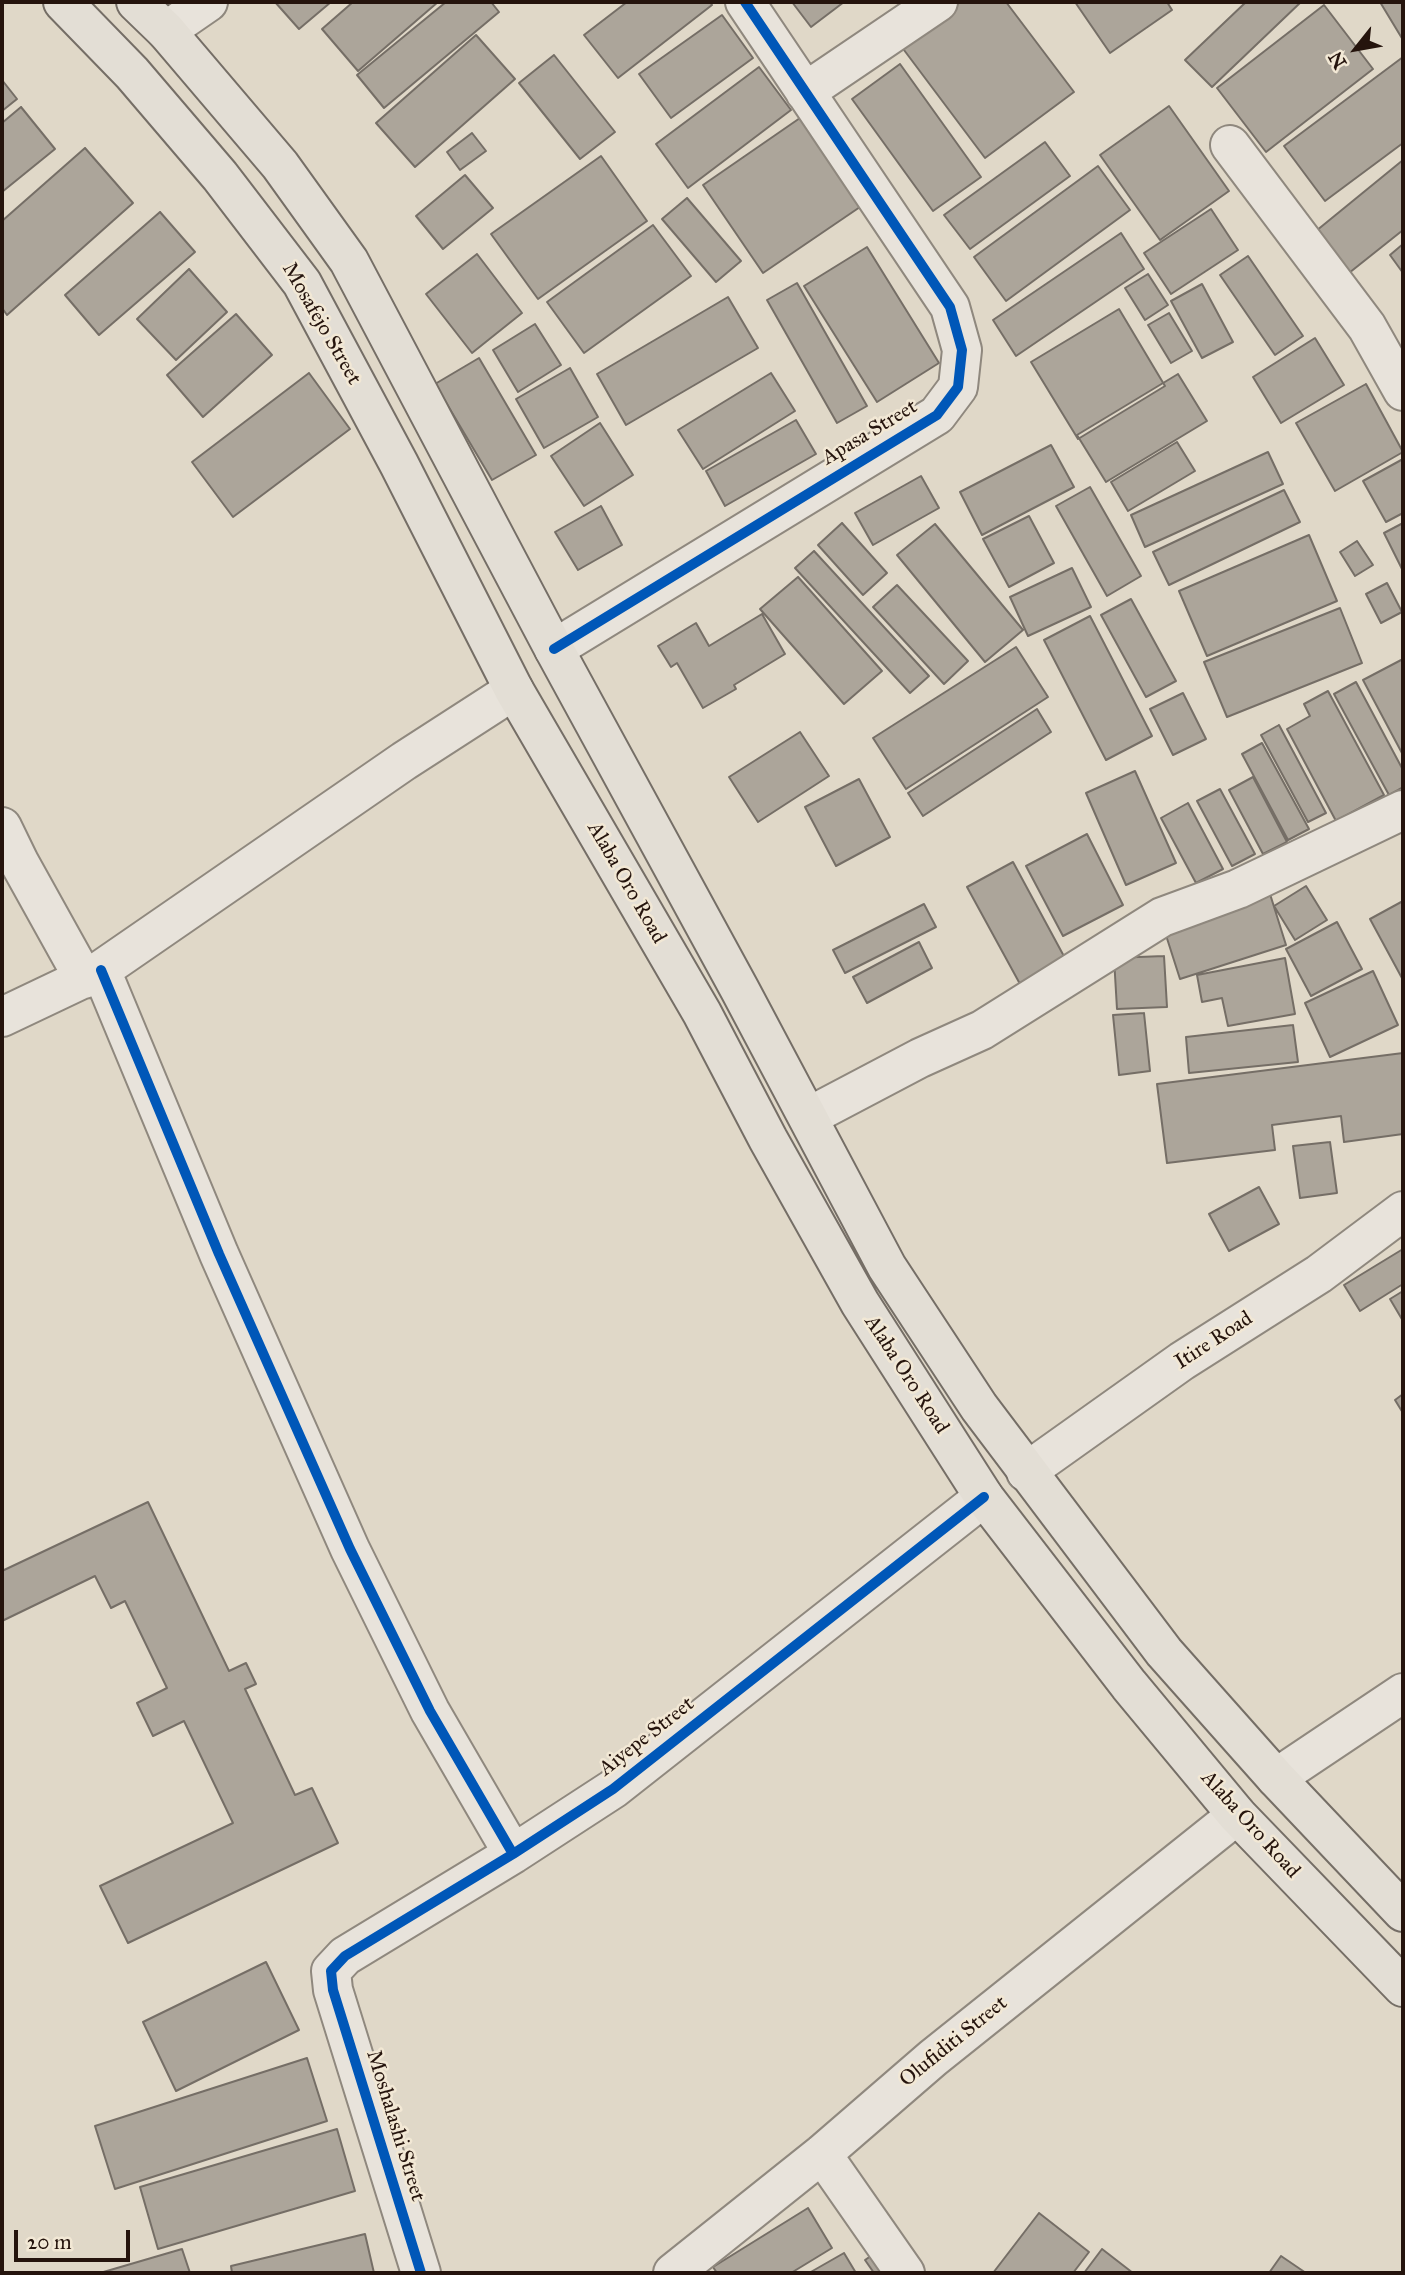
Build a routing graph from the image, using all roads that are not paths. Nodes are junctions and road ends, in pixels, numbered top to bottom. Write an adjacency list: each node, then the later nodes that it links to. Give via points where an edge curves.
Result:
1 (64, 2): 11 (main road, Mosafejo Street, via 211,166 302,283)
2 (136, 2): 6 (main road)
3 (208, 2): 6 (street)
4 (746, 2): 7 (street, Apasa Street)
5 (938, 2): 7 (street)
6 (166, 31): 10 (main road, via 280,165 349,261)
7 (805, 92): 10 (street, Apasa Street, via 950,307 962,350 958,387 937,415)
8 (1230, 145): 9 (street, via 1367,327)
9 (1403, 391)
10 (554, 649): 15 (main road, Alaba Oro Road)
11 (514, 690): 14 (street); 16 (main road, Alaba Oro Road)
12 (1403, 810): 18 (street, via 1238,889 1162,918 982,1030)
13 (2, 827): 14 (street, via 19,862)
14 (92, 975): 17 (street); 25 (street, via 350,1549 430,1711)
15 (740, 990): 16 (main road); 18 (main road, Alaba Oro Road)
16 (702, 1013): 21 (main road, Alaba Oro Road, via 860,1303)
17 (2, 1017)
18 (808, 1117): 20 (main road, Alaba Oro Road, via 887,1267)
19 (1403, 1211): 20 (street, Itire Road, via 1319,1274 1182,1361)
20 (1026, 1472): 23 (main road, Alaba Oro Road, via 1164,1652)
21 (984, 1497): 24 (main road, Alaba Oro Road, via 1129,1685); 25 (street, Aiyepe Street, via 613,1789)
22 (1403, 1693): 23 (street)
23 (1276, 1779): 26 (main road, Alaba Oro Road)
24 (1237, 1815): 27 (main road, Alaba Oro Road); 29 (street, Olufiditi Street, via 933,2058)
25 (513, 1854): 28 (street, Aiyepe Street, via 345,1956 331,1970)
26 (1403, 1912)
27 (1403, 1987)
28 (333, 1990): 30 (street, Moshalashi Street)
29 (822, 2154): 31 (street, Olufiditi Street); 32 (street)
30 (421, 2273)
31 (673, 2273)
32 (905, 2273)

